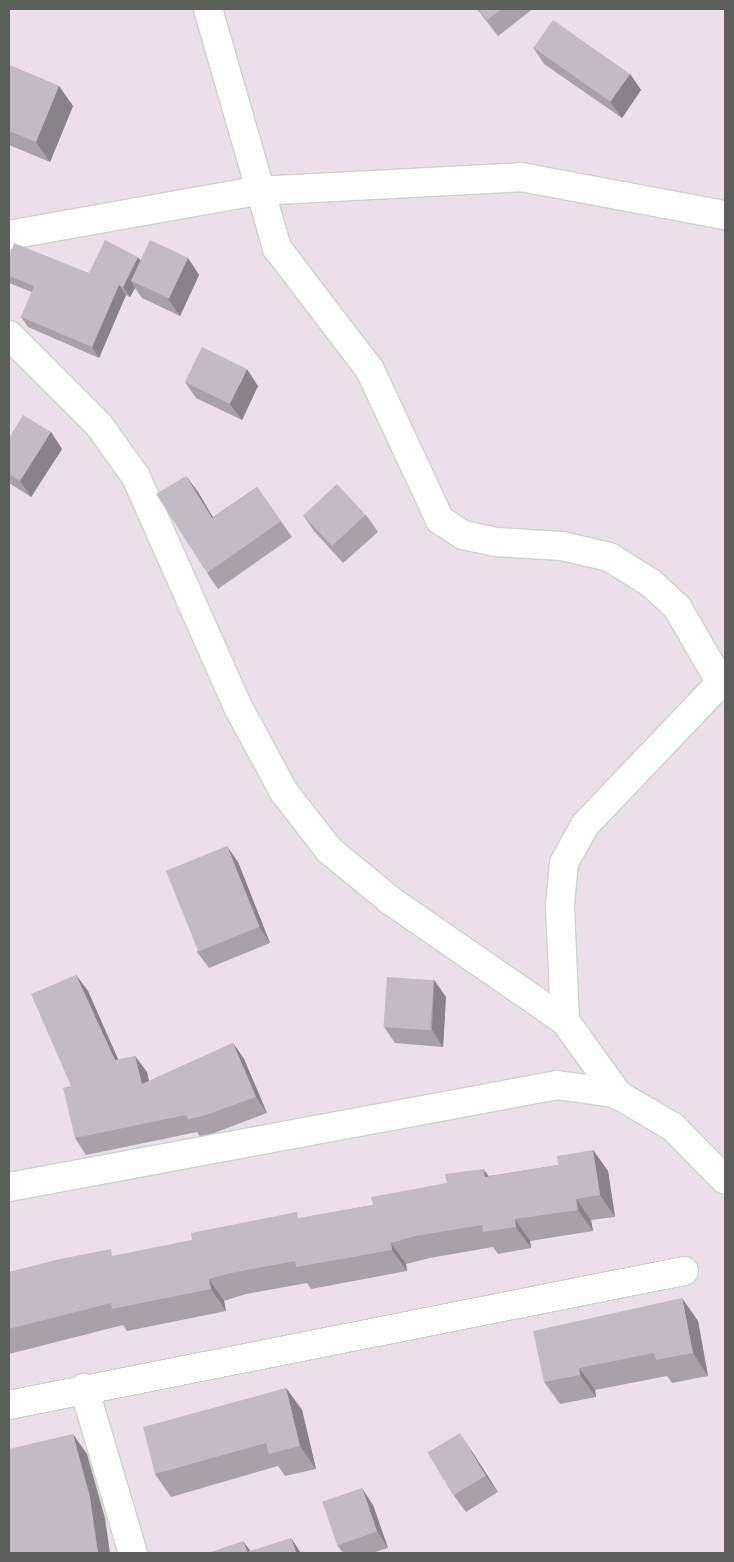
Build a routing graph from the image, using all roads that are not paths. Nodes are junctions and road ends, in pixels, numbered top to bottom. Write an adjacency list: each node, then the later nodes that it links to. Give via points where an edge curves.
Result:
1 (208, 9): 2 (street)
2 (257, 191): 3 (street, via 521,177); 4 (street); 6 (street, via 277,248 370,370 440,520 463,535 562,546 609,557 650,582 676,607)
3 (725, 215)
4 (9, 235)
5 (9, 335): 7 (street, via 99,425 136,477 238,707 284,792 329,850 391,901)
6 (723, 680): 7 (street, via 585,825 564,864 560,905)
7 (565, 1021): 8 (street)
8 (619, 1096): 9 (street, via 673,1127); 10 (street, via 557,1085)
9 (725, 1180)
10 (9, 1187)
11 (684, 1271): 12 (street)
12 (84, 1388): 13 (street); 14 (street)
13 (9, 1405)
14 (133, 1553)

